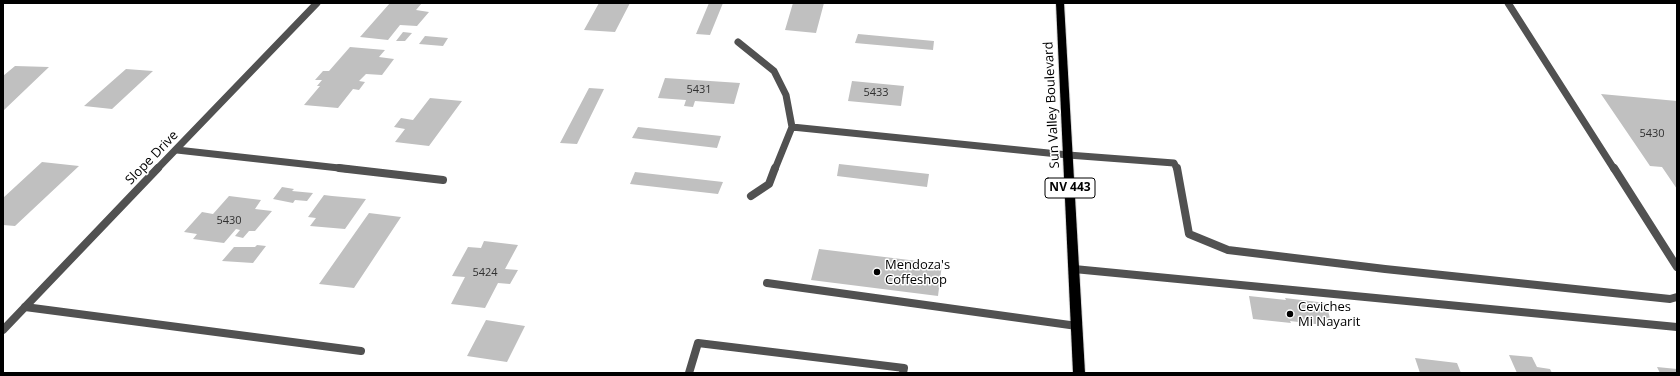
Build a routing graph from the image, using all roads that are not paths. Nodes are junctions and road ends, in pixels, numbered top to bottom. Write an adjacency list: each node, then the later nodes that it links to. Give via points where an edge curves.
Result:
1 (317, 3): 6 (street, Slope Drive)
2 (1060, 3): 7 (main road, Sun Valley Boulevard / NV 443)
3 (1508, 3): 10 (street)
4 (738, 42): 5 (street, via 774,72 786,95)
5 (792, 127): 7 (street); 9 (street, via 769,184)
6 (177, 150): 8 (street); 14 (street, Slope Drive)
7 (1068, 155): 11 (main road, Sun Valley Boulevard / NV 443); 13 (street, via 1174,163 1189,234 1228,250 1599,292)
8 (443, 180)
9 (751, 196)
10 (1677, 267)
11 (1074, 269): 15 (main road, Sun Valley Boulevard / NV 443); 16 (street)
12 (767, 283): 15 (street)
13 (1677, 298)
14 (25, 307): 17 (street, Slope Drive); 18 (street)
15 (1077, 326): 21 (main road, Sun Valley Boulevard / NV 443)
16 (1677, 327)
17 (3, 330)
18 (361, 351)
19 (689, 373): 20 (street, via 698,343 904,368)
20 (903, 373)
21 (1079, 373)

